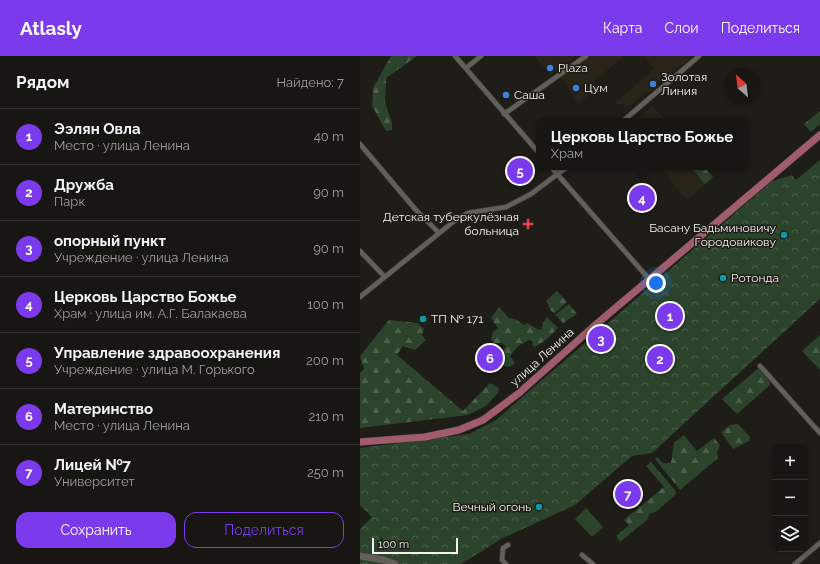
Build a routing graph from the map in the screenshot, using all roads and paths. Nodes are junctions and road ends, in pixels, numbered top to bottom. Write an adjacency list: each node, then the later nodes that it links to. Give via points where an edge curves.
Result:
1 (455, 56): 5 (street)
2 (481, 56): 5 (street)
3 (586, 56): 6 (street)
4 (699, 56): 7 (street)
5 (466, 68): 6 (street)
6 (504, 114): 10 (street)
7 (627, 118)
8 (820, 135): 17 (main road, улица Ленина)
9 (360, 144): 14 (street)
10 (536, 150)
11 (554, 170): 13 (street)
12 (563, 170): 13 (street)
13 (558, 174): 14 (street, via 531,194 506,207 468,213); 17 (street)
14 (438, 232): 16 (street)
15 (360, 251): 16 (street)
16 (384, 276): 18 (street)
17 (649, 279): 21 (main road, улица Ленина, via 519,393 483,420 459,430 424,437)
18 (360, 297)
19 (760, 366): 20 (street)
20 (820, 433)
21 (360, 442)
22 (820, 543): 29 (street)
23 (508, 545): 27 (street, via 503,548 502,560)
24 (582, 555): 28 (street)
25 (360, 556): 26 (main road)
26 (395, 564)
27 (506, 564)
28 (593, 564)
29 (795, 564)

